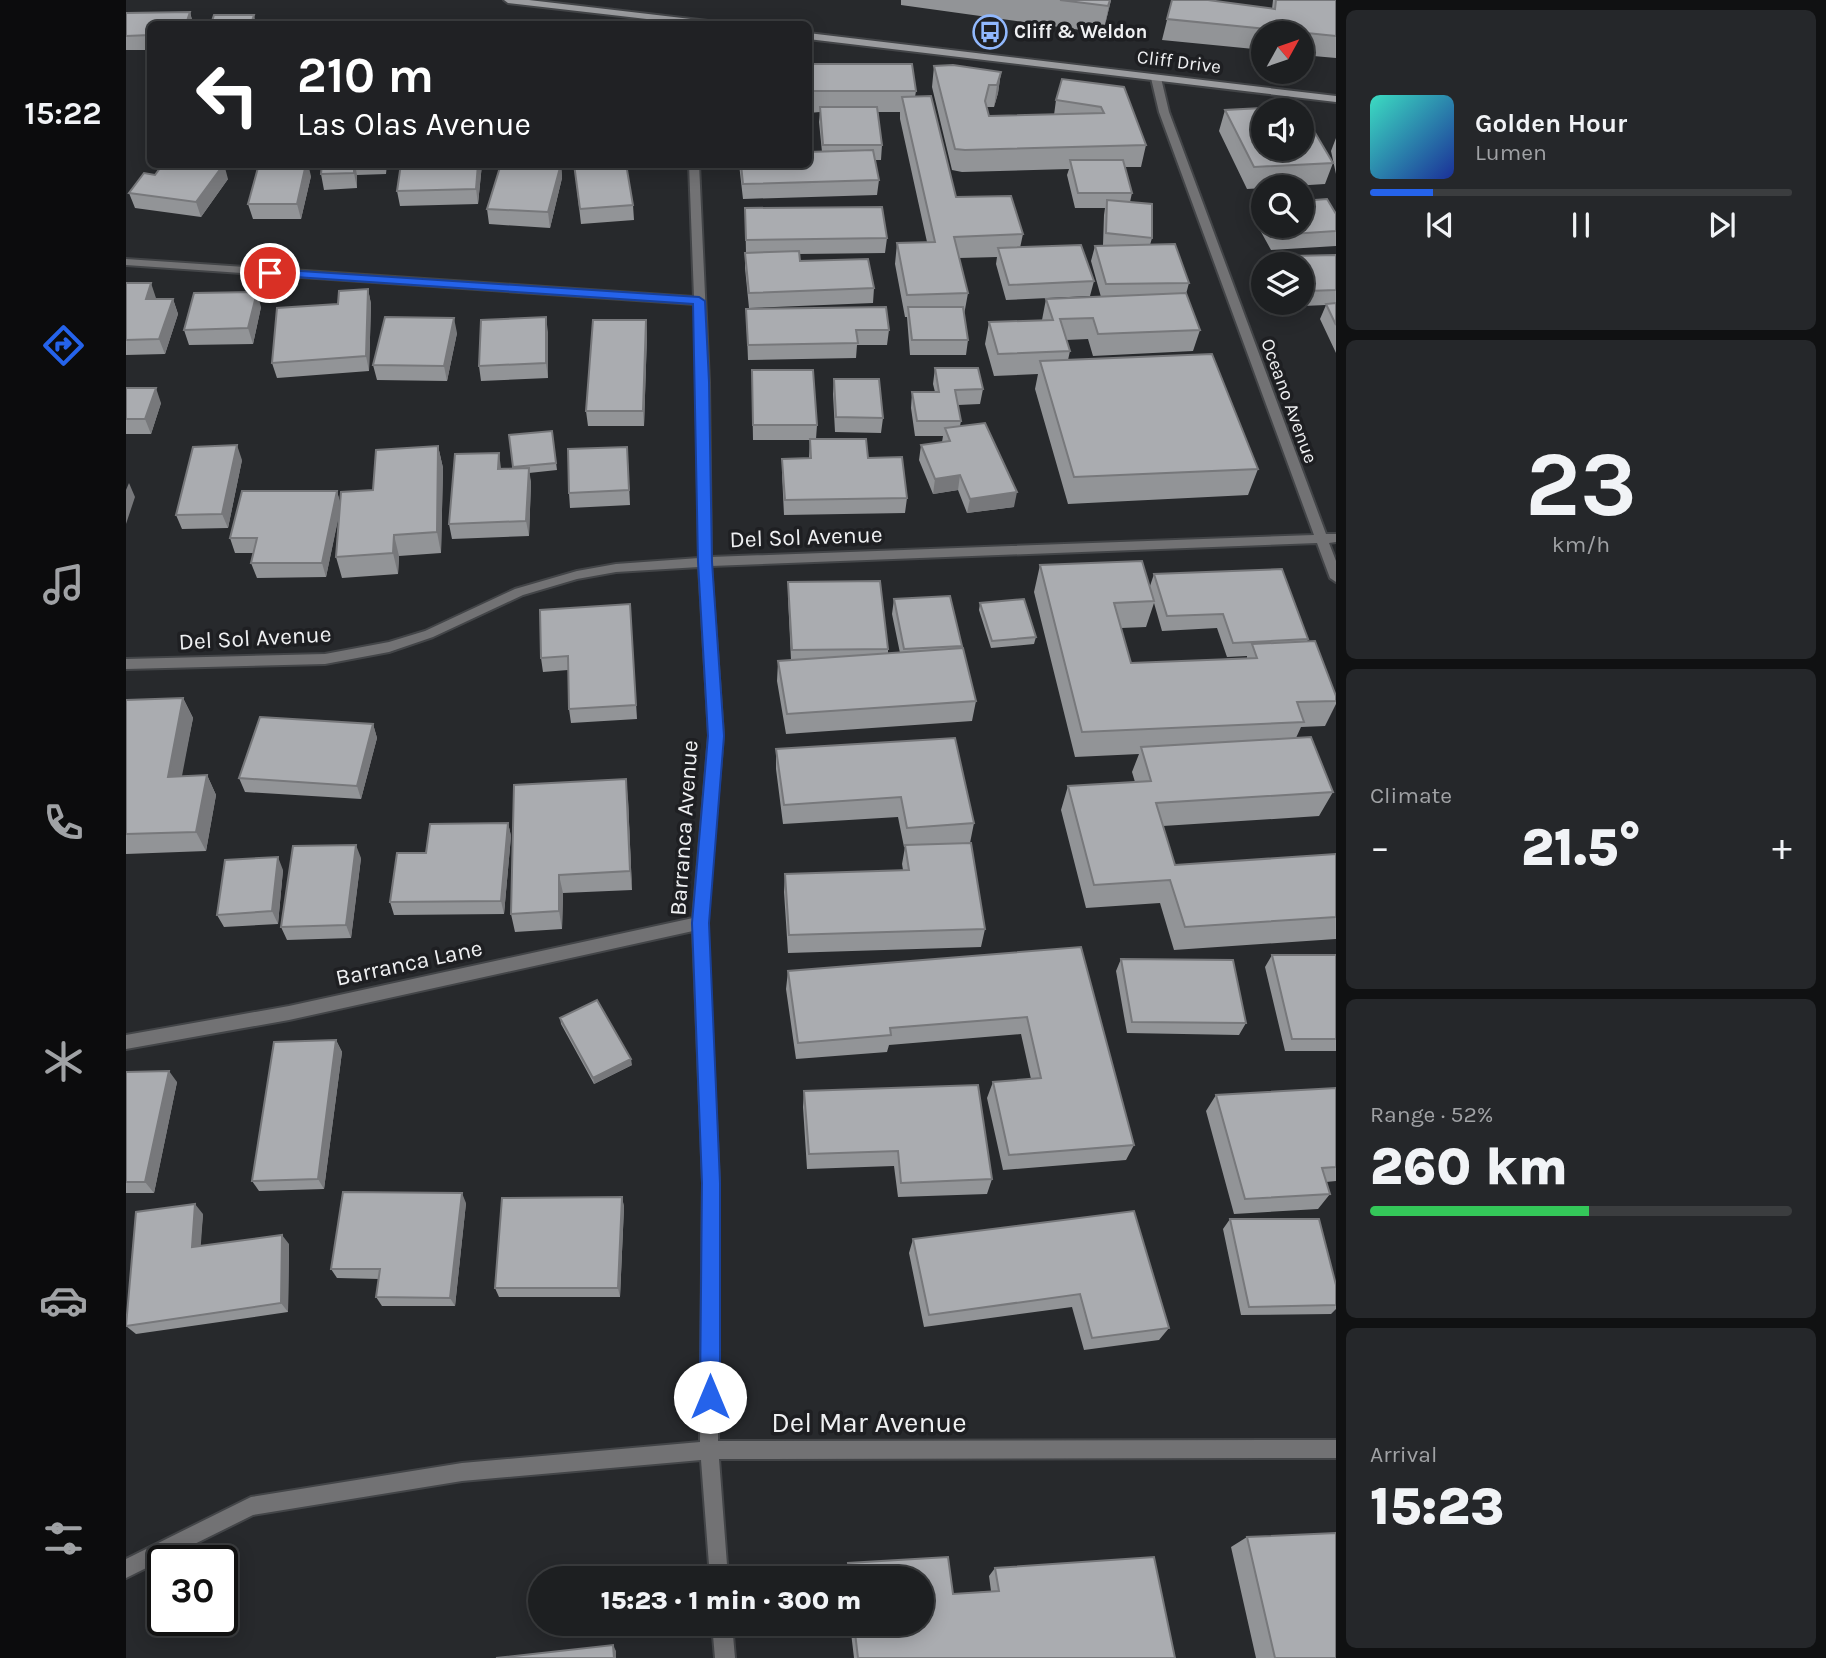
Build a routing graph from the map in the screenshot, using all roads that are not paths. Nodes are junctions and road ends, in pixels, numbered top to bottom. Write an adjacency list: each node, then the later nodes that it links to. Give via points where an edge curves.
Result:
1 (509, 0): 2 (main road)
2 (672, 21)
3 (812, 36): 4 (main road, Cliff Drive)
4 (1156, 78): 5 (main road, Cliff Drive); 9 (street, Oceano Avenue, via 1164,112)
5 (1336, 99)
6 (694, 168): 8 (street, Barranca Avenue)
7 (126, 262): 8 (street)
8 (699, 301): 11 (street, Barranca Avenue)
9 (1321, 538): 10 (street, Del Sol Avenue); 11 (street, Del Sol Avenue); 12 (street, Oceano Avenue)
10 (1336, 538)
11 (705, 562): 13 (street, Del Sol Avenue, via 577,575 519,592 429,634 325,659); 14 (street, Barranca Avenue, via 716,736)
12 (1336, 578)
13 (126, 664)
14 (700, 923): 15 (street, Barranca Lane, via 289,1013); 17 (street, Barranca Avenue, via 711,1183)
15 (126, 1042)
16 (1336, 1449): 17 (street, Del Mar Avenue)
17 (709, 1450): 18 (street, Barranca Avenue); 19 (street, Del Mar Avenue, via 462,1472 251,1507)
18 (718, 1566)
19 (126, 1569)
20 (723, 1636): 21 (street)
21 (724, 1658)

